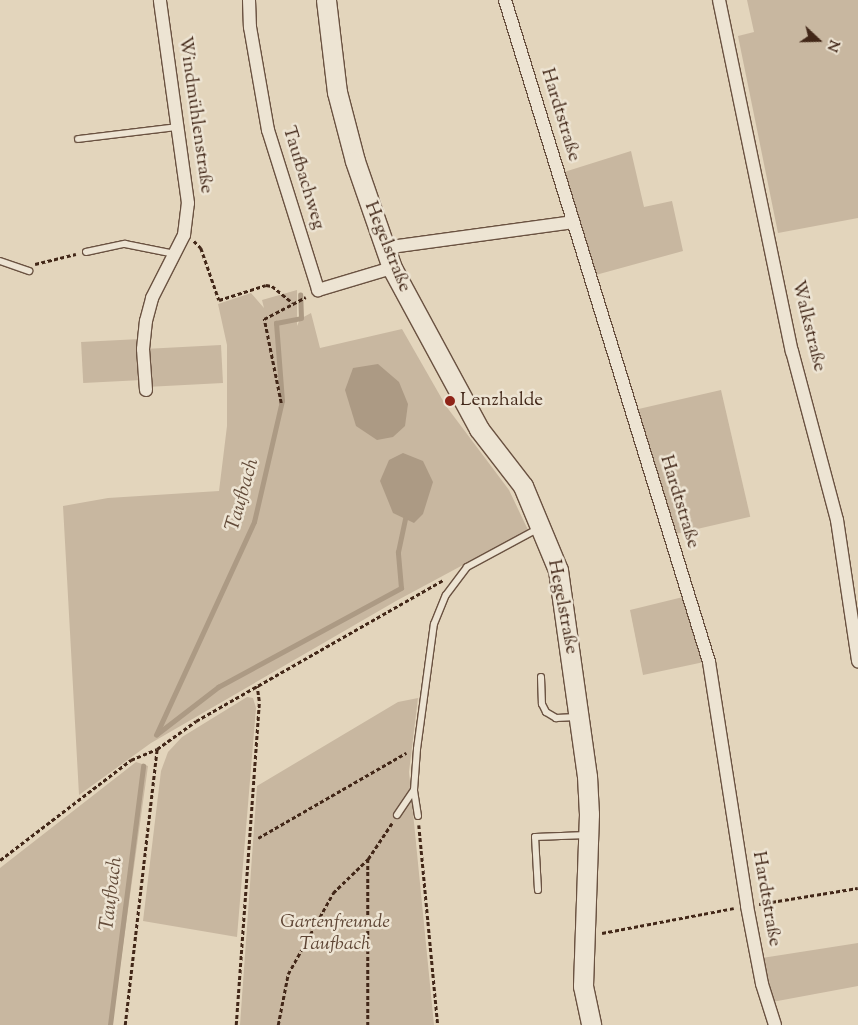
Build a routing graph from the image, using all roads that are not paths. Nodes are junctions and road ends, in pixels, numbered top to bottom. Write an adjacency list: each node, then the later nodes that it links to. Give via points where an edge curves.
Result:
1 (160, 0): 6 (street, Windmühlenstraße)
2 (249, 0): 13 (street, Taufbachweg, via 250,27 268,130 318,290)
3 (326, 0): 9 (street, Hegelstraße, via 337,92 355,162)
4 (505, 0): 8 (street, Hardtstraße)
5 (719, 0): 17 (street, Walkstraße, via 792,351 837,520)
6 (178, 127): 7 (lane); 11 (street, Windmühlenstraße, via 188,203 184,235)
7 (78, 139)
8 (573, 222): 9 (street); 26 (street, Hardtstraße, via 710,662 747,906 762,984)
9 (384, 248): 13 (street, Hegelstraße)
10 (86, 252): 11 (lane, via 126,244)
11 (175, 254): 15 (street, Windmühlenstraße, via 152,298 146,320 143,349)
12 (0, 261): 14 (lane)
13 (392, 268): 16 (street, Hegelstraße, via 457,392 479,429 523,486)
14 (29, 271)
15 (146, 390)
16 (542, 526): 19 (street, Hegelstraße, via 558,570); 20 (lane, via 467,567 446,595 434,624)
17 (858, 661)
18 (541, 677): 19 (lane, via 542,704 546,712 556,718)
19 (580, 717): 23 (street, Hegelstraße, via 587,776)
20 (414, 790): 21 (lane); 22 (lane)
21 (396, 815)
22 (418, 816)
23 (588, 835): 24 (lane, via 535,837); 25 (street, Hegelstraße, via 583,986)
24 (538, 890)
25 (591, 1025)
26 (775, 1025)

